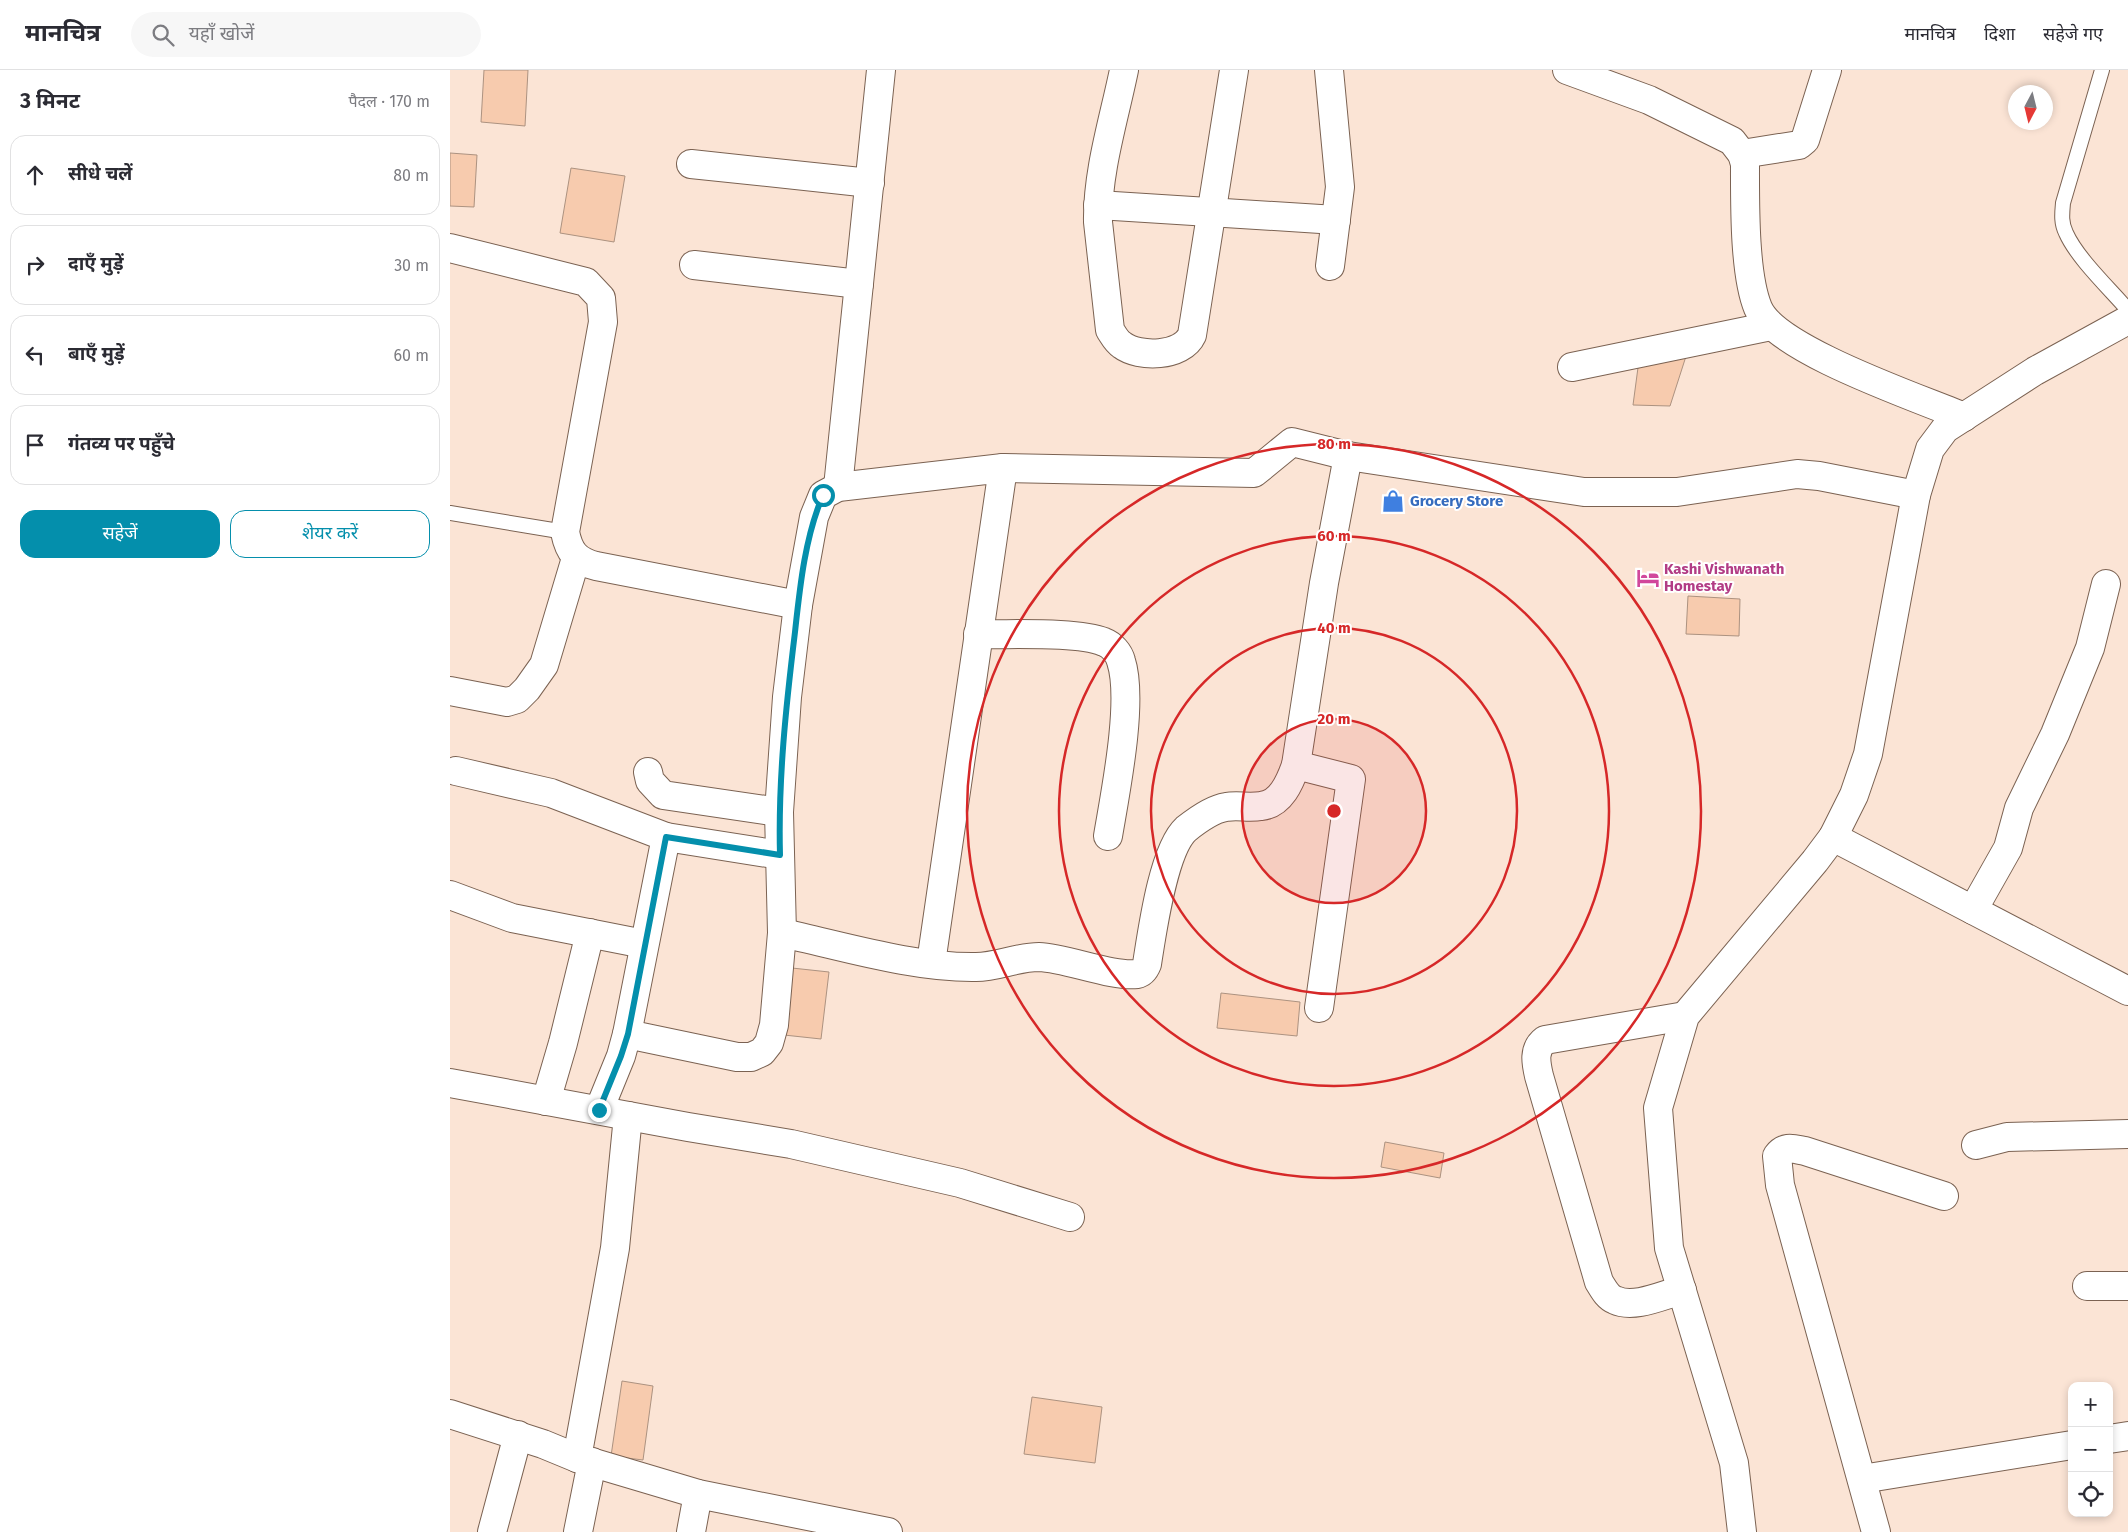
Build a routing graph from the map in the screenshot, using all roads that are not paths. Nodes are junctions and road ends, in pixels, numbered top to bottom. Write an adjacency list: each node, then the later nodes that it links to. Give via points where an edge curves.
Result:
1 (881, 70): 10 (street)
2 (1124, 70): 11 (street)
3 (1234, 70): 12 (street)
4 (1329, 70): 13 (street, via 1340,188)
5 (1567, 70): 8 (street, via 1649,100 1732,141)
6 (1827, 70): 8 (street, via 1805,140 1799,144)
7 (2102, 70): 18 (lane, via 2061,219 2066,234 2078,251)
8 (1742, 154): 20 (street, via 1750,285 1759,310)
9 (691, 164): 10 (street)
10 (870, 183): 17 (street)
11 (1098, 205): 12 (street); 12 (street, via 1110,330 1123,346 1145,352 1171,351 1182,348 1189,341)
12 (1210, 212): 13 (street)
13 (1336, 220): 16 (street)
14 (450, 248): 28 (street, via 586,282 600,298 603,322)
15 (694, 265): 17 (street)
16 (1330, 266)
17 (859, 284): 25 (street)
18 (2128, 310)
19 (2128, 320): 22 (street, via 2035,371)
20 (1771, 326): 21 (street); 22 (street, via 1810,353)
21 (1572, 367)
22 (1964, 417): 26 (street, via 1944,429 1930,449)
23 (1348, 456): 24 (street, via 1292,442 1254,472); 26 (street, via 1584,492 1677,492 1797,474); 34 (street)
24 (1003, 468): 25 (street); 32 (street)
25 (838, 487): 31 (street, via 823,495 814,517)
26 (1916, 495): 40 (street, via 1868,754 1854,795)
27 (450, 513): 28 (lane)
28 (565, 532): 29 (street, via 568,546)
29 (576, 558): 31 (street, via 596,566); 33 (street, via 544,665 527,689 517,699 507,702)
30 (2106, 584): 43 (street, via 2090,648 2056,734 2019,808 2008,848)
31 (798, 605): 37 (street, via 787,697)
32 (978, 634): 38 (street, via 1085,638 1105,642 1115,650 1121,661 1126,700); 47 (street)
33 (450, 691)
34 (1296, 765): 47 (street, via 1292,780 1276,800 1263,806 1225,807 1185,830 1166,870 1143,971 1137,974 1119,972 1040,957 978,967); 49 (street, via 1351,779)
35 (456, 771): 39 (street, via 551,794)
36 (648, 772): 37 (street, via 650,781 663,795)
37 (779, 812): 41 (street)
38 (1108, 836)
39 (666, 837): 41 (street); 46 (street)
40 (1833, 837): 43 (street); 50 (street)
41 (780, 855): 45 (street)
42 (450, 895): 44 (street, via 512,918)
43 (1973, 910): 48 (street)
44 (590, 933): 46 (street); 53 (street)
45 (782, 933): 47 (street); 51 (street, via 774,1026 769,1043 762,1052 751,1057 737,1057)
46 (644, 944): 51 (street)
47 (931, 963)
48 (2128, 991)
49 (1319, 1008)
50 (1685, 1016): 62 (street, via 1658,1108 1669,1248); 62 (street, via 1544,1040 1539,1044 1536,1055 1539,1076 1599,1282 1615,1300 1634,1302)
51 (628, 1034): 54 (street)
52 (450, 1083): 53 (street)
53 (546, 1101): 54 (street)
54 (599, 1110): 55 (street)
55 (628, 1116): 59 (street, via 800,1146 960,1183); 68 (street, via 615,1248)
56 (2128, 1134): 57 (street, via 2007,1138)
57 (1976, 1145)
58 (1944, 1196): 69 (street, via 1805,1151 1788,1148 1777,1156 1780,1185)
59 (1070, 1217)
60 (2087, 1286): 61 (street)
61 (2128, 1286)
62 (1682, 1290): 75 (street, via 1734,1463)
63 (450, 1414): 64 (street)
64 (518, 1435): 68 (street); 71 (street)
65 (2128, 1436): 66 (street)
66 (2113, 1438)
67 (2068, 1446): 69 (street)
68 (584, 1460): 70 (street); 72 (street)
69 (1862, 1479): 76 (street)
70 (698, 1494): 73 (street); 74 (street)
71 (492, 1532)
72 (578, 1532)
73 (691, 1532)
74 (888, 1532)
75 (1742, 1532)
76 (1876, 1532)

